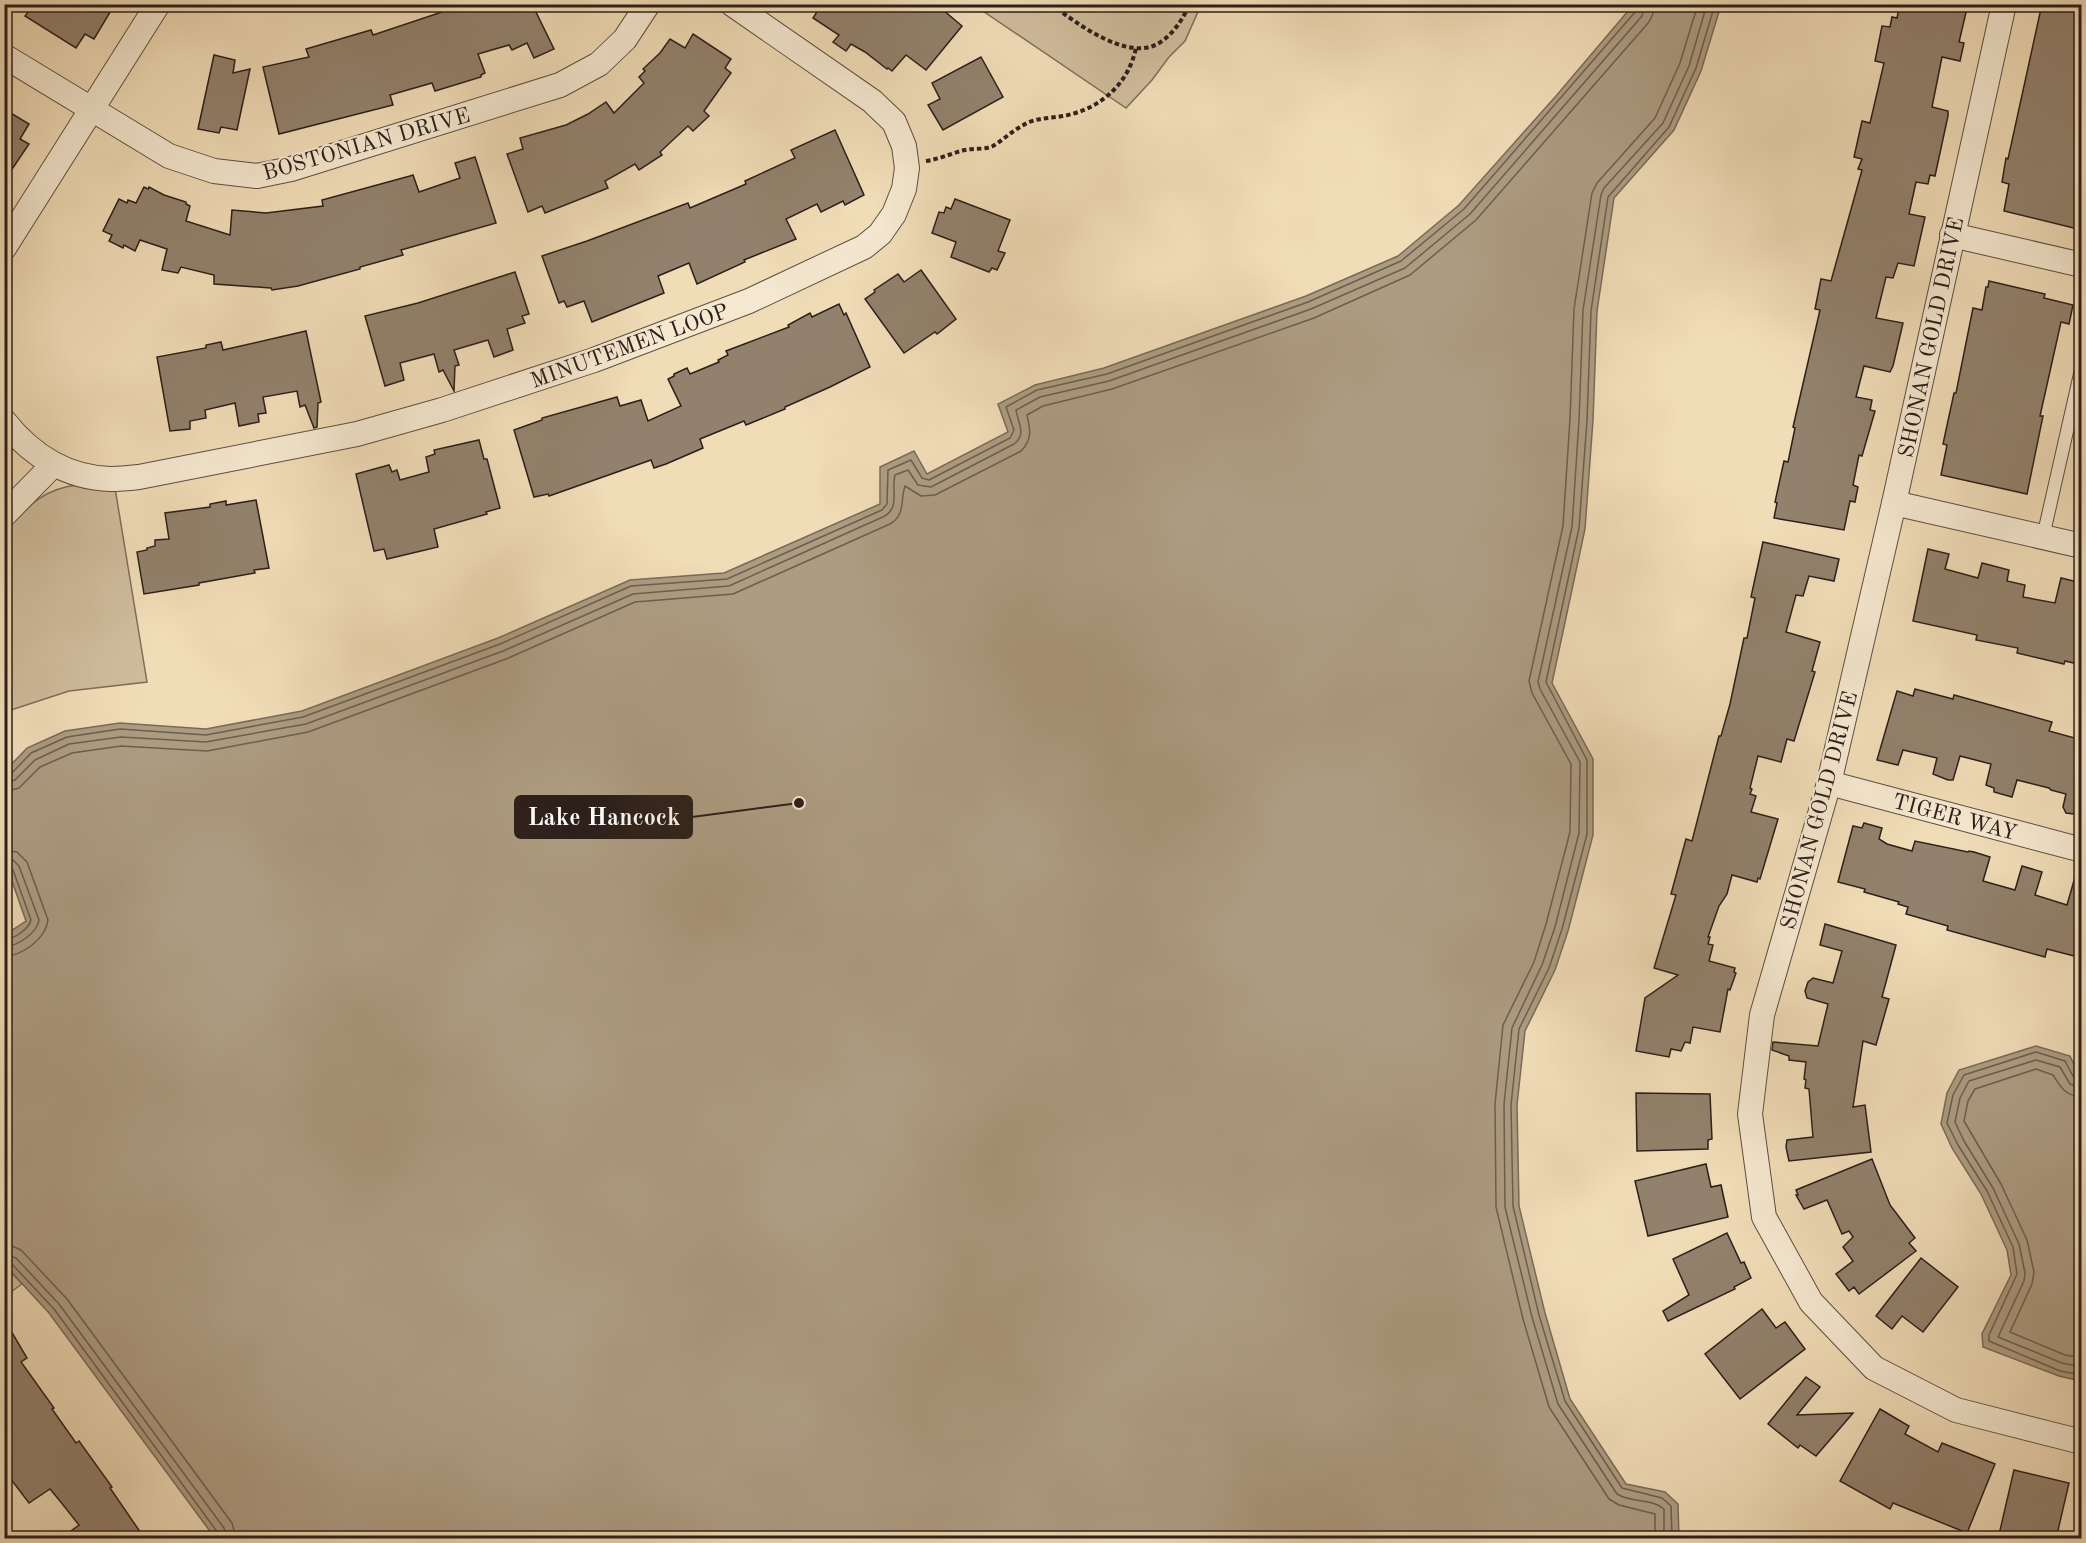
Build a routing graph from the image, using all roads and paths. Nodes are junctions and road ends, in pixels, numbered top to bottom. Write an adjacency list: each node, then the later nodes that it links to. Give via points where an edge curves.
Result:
1 (158, 4): 9 (street)
2 (648, 4): 9 (street, BOSTONIAN DRIVE, via 625,39 599,64 560,85 291,169 257,176 214,171 169,156)
3 (732, 4): 16 (street, MINUTEMEN LOOP, via 872,100 894,122 904,146 904,189 894,214 864,248 749,301 594,360 357,434 139,477 88,476)
4 (1051, 4): 7 (path, via 1112,43)
5 (1190, 4): 7 (path, via 1182,21 1161,42)
6 (2004, 4): 11 (street, SHONAN GOLD DRIVE)
7 (1136, 48): 10 (path, via 1127,72 1104,100 1073,114 1032,121 991,147)
8 (4, 56): 9 (street, BOSTONIAN DRIVE)
9 (93, 110): 12 (street)
10 (924, 161)
11 (1952, 235): 13 (street); 17 (street, SHONAN GOLD DRIVE)
12 (4, 248)
13 (2082, 265)
14 (2082, 365): 19 (lane)
15 (4, 420): 16 (street, MINUTEMEN LOOP, via 25,444)
16 (53, 465): 18 (street)
17 (1894, 503): 19 (street); 21 (street, SHONAN GOLD DRIVE)
18 (4, 515)
19 (2043, 537): 20 (street)
20 (2082, 546)
21 (1829, 783): 22 (street, TIGER WAY); 23 (street, SHONAN GOLD DRIVE, via 1762,1015 1750,1114 1764,1217 1811,1302 1874,1368 1956,1410)
22 (2082, 850)
23 (2082, 1442)

